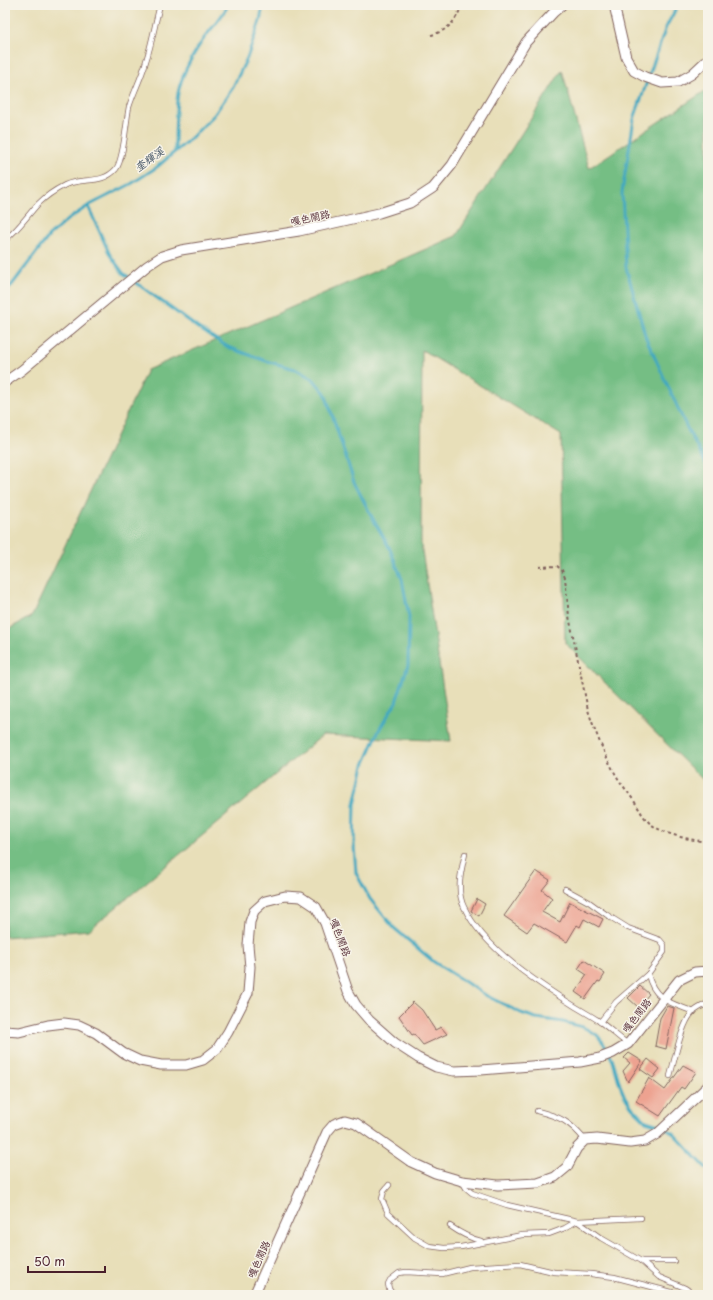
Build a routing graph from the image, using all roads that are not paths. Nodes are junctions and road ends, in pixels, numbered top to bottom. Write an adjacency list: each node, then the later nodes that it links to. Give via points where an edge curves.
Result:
1 (160, 5): 5 (lane, via 146,62 129,109 117,168 100,179 77,181 52,192)
2 (562, 5): 6 (street, 嘎色鬧路, via 526,42 452,165 434,188 410,203 380,213 300,231 181,250 162,256)
3 (614, 5): 4 (street, via 626,56 634,71 662,83 678,82 692,74)
4 (708, 59)
5 (5, 240)
6 (5, 382)
7 (465, 854): 14 (lane, via 460,873 460,891 464,907 475,925 517,968)
8 (565, 889): 10 (lane, via 628,928 660,940 664,945 664,952)
9 (708, 970): 11 (street, 嘎色鬧路, via 695,972 679,980)
10 (648, 974): 11 (lane, via 650,982); 14 (lane, via 616,1002)
11 (663, 1000): 13 (lane); 16 (street, 嘎色鬧路)
12 (708, 1003): 13 (lane)
13 (694, 1012): 17 (lane, via 686,1022)
14 (600, 1022): 16 (lane)
15 (5, 1031): 16 (street, 嘎色鬧路, via 19,1032 64,1023 80,1025 140,1061 161,1065 203,1060 217,1049 248,993 248,945 250,922 254,911 266,901 285,896 302,897 316,907 325,923 348,991 369,1020 395,1043 436,1067 454,1071 580,1062 600,1058)
16 (628, 1044)
17 (670, 1076)
18 (708, 1086): 20 (street, via 658,1134 645,1142)
19 (537, 1111): 20 (lane, via 567,1121)
20 (585, 1140): 21 (street, 嘎色鬧路, via 577,1148 567,1167 555,1177 538,1183 498,1185)
21 (462, 1180): 24 (lane, via 472,1193 507,1205); 29 (street, 嘎色鬧路, via 435,1173 411,1162 356,1123 345,1120 334,1124 327,1132)
22 (389, 1185): 26 (lane, via 382,1199 388,1213 415,1238 429,1246 444,1248)
23 (641, 1218): 24 (lane)
24 (577, 1221): 26 (lane, via 549,1234 522,1235); 27 (lane)
25 (450, 1226): 26 (lane, via 466,1236)
26 (483, 1242)
27 (641, 1261): 28 (lane); 32 (lane, via 660,1277 688,1290)
28 (674, 1261)
29 (254, 1295)
30 (393, 1295): 31 (lane, via 388,1284 399,1273 442,1274 470,1267 520,1264 554,1272 614,1277)
31 (683, 1295)
32 (687, 1295)

